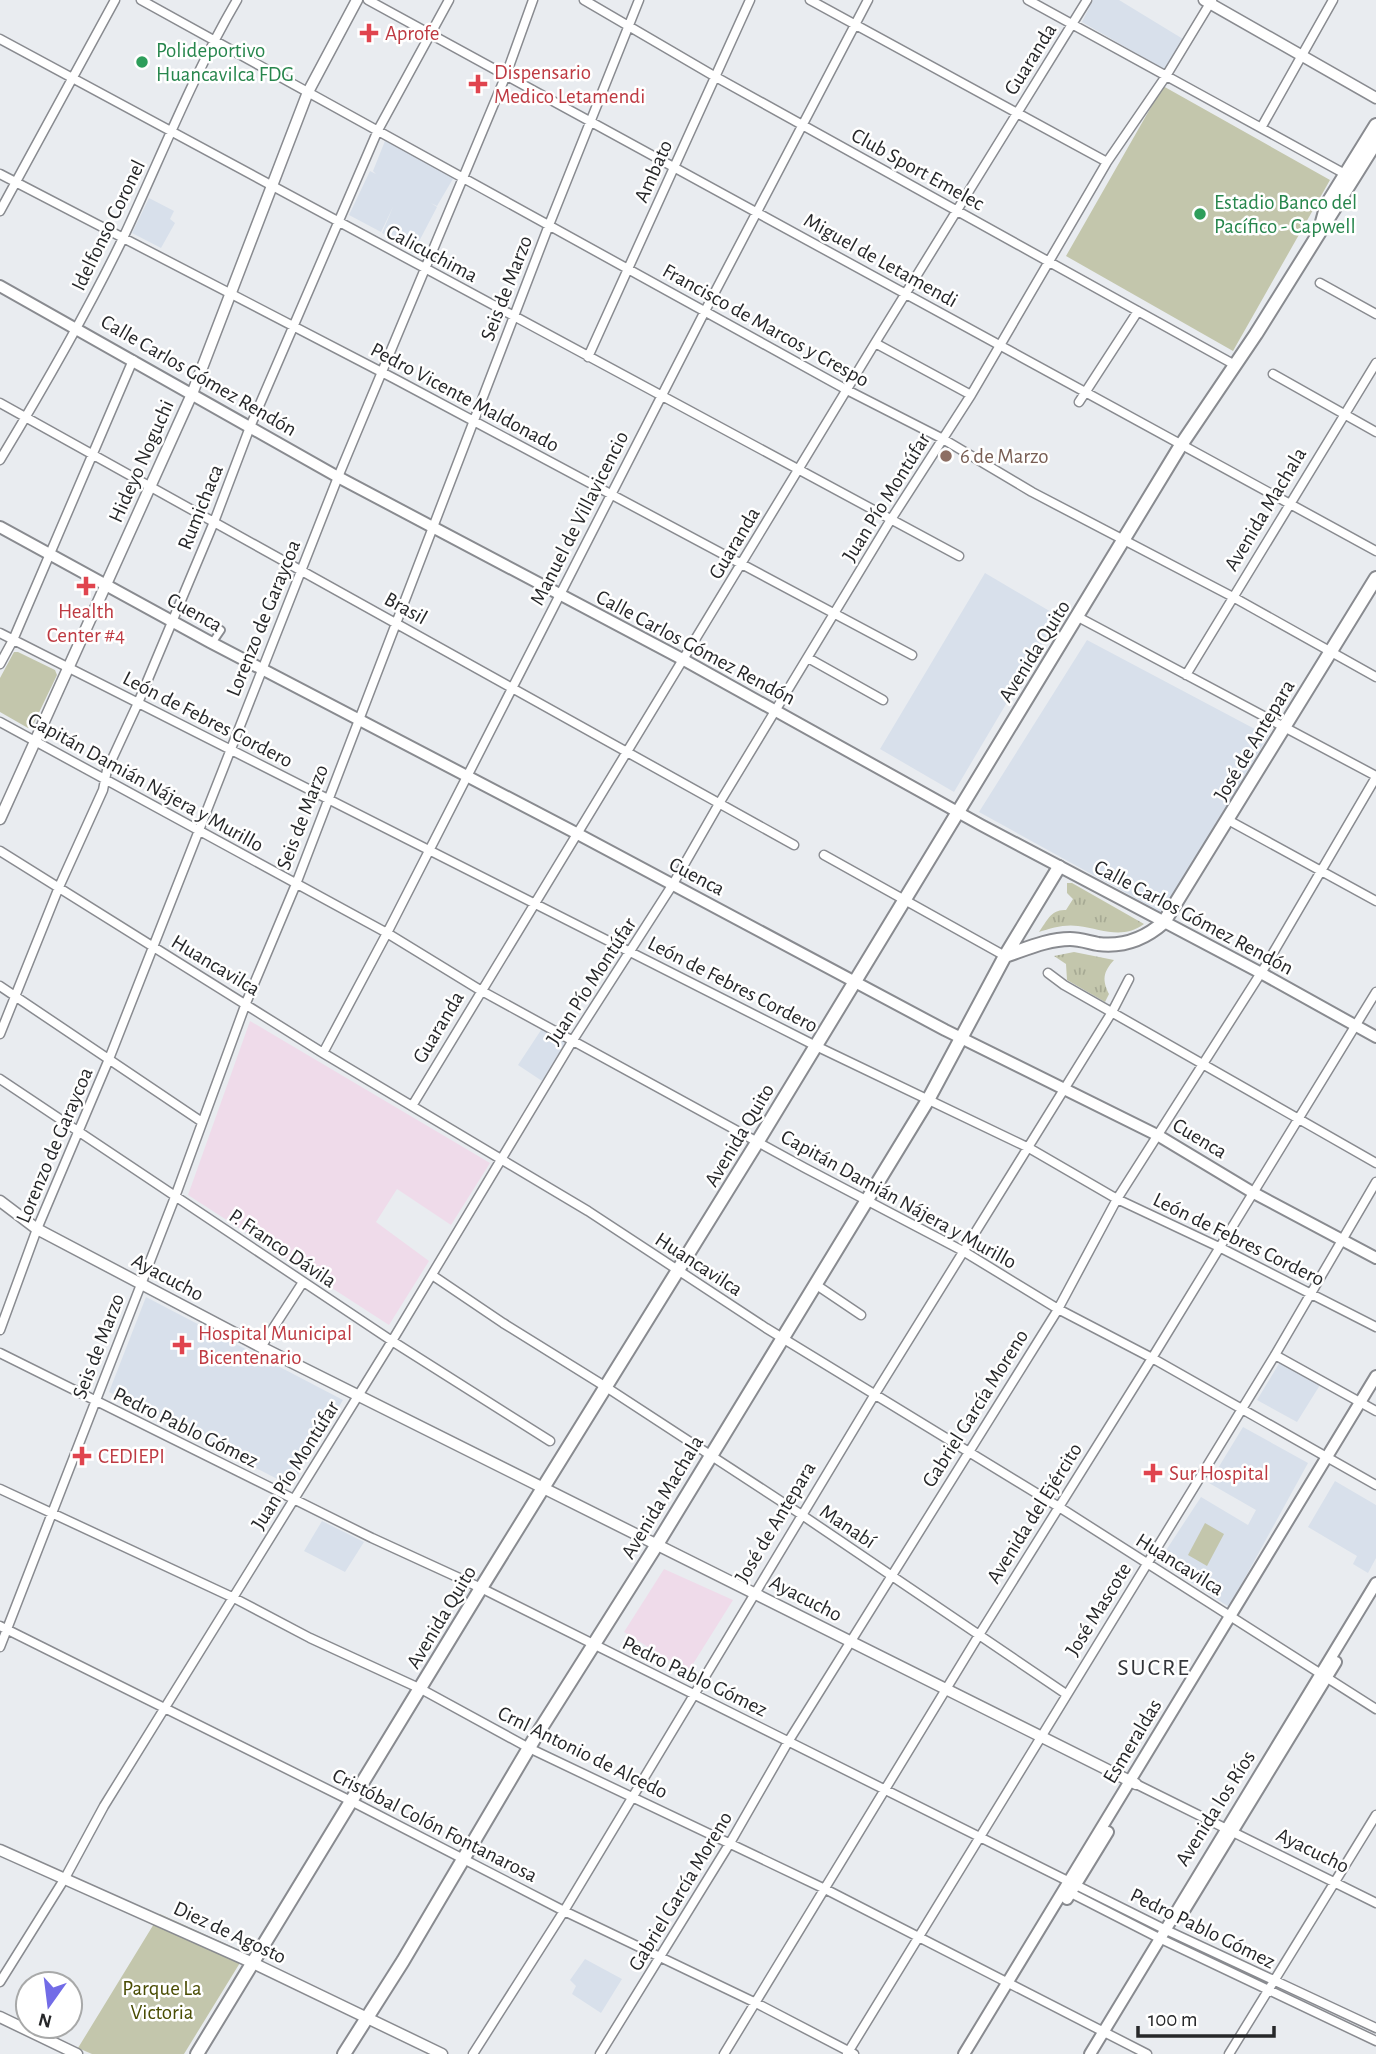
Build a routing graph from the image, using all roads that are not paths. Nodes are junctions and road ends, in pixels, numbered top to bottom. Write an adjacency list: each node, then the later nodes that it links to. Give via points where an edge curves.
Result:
1 (115, 0): 27 (street)
2 (141, 0): 22 (street, Francisco de Marcos y Crespo)
3 (237, 0): 22 (street, Idelfonso Coronel)
4 (357, 0): 28 (street, Hideyo Noguchi)
5 (368, 0): 20 (street, Miguel de Letamendi)
6 (449, 0): 20 (street, Rumichaca)
7 (533, 0): 24 (street, Lorenzo de Garaycoa)
8 (584, 0): 19 (street, Club Sport Emelec)
9 (639, 0): 19 (street, Seis de Marzo)
10 (750, 0): 25 (street, Ambato)
11 (810, 0): 17 (street)
12 (868, 0): 17 (street, Manuel de Villavicencio)
13 (1028, 0): 18 (street)
14 (1087, 0): 18 (street, Guaranda)
15 (1333, 0): 23 (street)
16 (1209, 1): 23 (street); 26 (street, Juan Pío Montúfar)
17 (856, 24): 30 (street); 32 (street, Manuel de Villavicencio)
18 (1073, 24): 26 (street); 30 (street, Guaranda)
19 (629, 26): 25 (street, Club Sport Emelec); 31 (street, Seis de Marzo)
20 (429, 33): 24 (street, Miguel de Letamendi); 35 (street, Rumichaca)
21 (0, 39): 27 (street, Calicuchima)
22 (214, 40): 28 (street, Francisco de Marcos y Crespo); 36 (street, Idelfonso Coronel)
23 (1301, 56): 29 (street); 34 (street)
24 (506, 75): 31 (street, Miguel de Letamendi); 42 (street, Lorenzo de Garaycoa)
25 (715, 76): 32 (street, Club Sport Emelec); 39 (street, Ambato)
26 (1166, 76): 34 (street); 38 (street, Juan Pío Montúfar)
27 (71, 78): 36 (street, Calicuchima); 43 (street)
28 (308, 92): 35 (street, Francisco de Marcos y Crespo); 44 (street, Hideyo Noguchi)
29 (1376, 98)
30 (1017, 113): 38 (street); 46 (street, Guaranda)
31 (591, 122): 39 (street, Miguel de Letamendi); 49 (street, Seis de Marzo)
32 (803, 125): 46 (street, Club Sport Emelec); 47 (street, Manuel de Villavicencio)
33 (1376, 125): 41 (main road, Avenida Quito)
34 (1261, 128): 41 (street)
35 (378, 130): 42 (street, Francisco de Marcos y Crespo); 48 (street, Rumichaca)
36 (172, 132): 44 (street, Calicuchima); 51 (street, Idelfonso Coronel)
37 (1376, 142): 50 (main road, Avenida Quito)
38 (1107, 162): 52 (street, Juan Pío Montúfar)
39 (674, 167): 47 (street, Miguel de Letamendi); 53 (street, Ambato)
40 (0, 174): 43 (street, Pedro Vicente Maldonado)
41 (1345, 174): 50 (main road, Avenida Quito, via 1327,204)
42 (463, 177): 49 (street, Francisco de Marcos y Crespo); 54 (street, Lorenzo de Garaycoa)
43 (15, 183): 45 (street); 51 (street, Pedro Vicente Maldonado)
44 (272, 186): 48 (street, Calicuchima); 57 (street, Hideyo Noguchi)
45 (0, 211)
46 (957, 211): 52 (street, Club Sport Emelec); 58 (street, Guaranda)
47 (757, 212): 58 (street, Miguel de Letamendi); 59 (street, Manuel de Villavicencio)
48 (340, 223): 54 (street, Calicuchima); 63 (street, Rumichaca)
49 (549, 225): 53 (street, Francisco de Marcos y Crespo); 62 (street, Seis de Marzo)
50 (1318, 237): 70 (main road, Avenida Quito)
51 (122, 238): 57 (street, Pedro Vicente Maldonado); 64 (street, Idelfonso Coronel)
52 (1050, 262): 60 (street, Club Sport Emelec); 66 (street, Juan Pío Montúfar)
53 (628, 268): 59 (street, Francisco de Marcos y Crespo); 67 (street, Ambato)
54 (426, 269): 62 (street, Calicuchima); 71 (street, Lorenzo de Garaycoa)
55 (1321, 283): 61 (street)
56 (0, 286): 64 (main road, Calle Carlos Gómez Rendón)
57 (232, 294): 63 (street, Pedro Vicente Maldonado); 75 (street, Hideyo Noguchi)
58 (906, 294): 65 (street, Guaranda); 66 (street, Miguel de Letamendi)
59 (705, 311): 73 (street, Francisco de Marcos y Crespo); 77 (street, Manuel de Villavicencio)
60 (1138, 312): 70 (street, Club Sport Emelec); 74 (street)
61 (1376, 314)
62 (514, 317): 67 (street, Calicuchima); 82 (street, Seis de Marzo)
63 (294, 326): 71 (street, Pedro Vicente Maldonado); 83 (street, Rumichaca)
64 (77, 328): 68 (main road, Calle Carlos Gómez Rendón); 81 (street, Idelfonso Coronel)
65 (875, 343): 73 (street, Guaranda); 76 (street)
66 (1000, 345): 74 (street, Miguel de Letamendi); 76 (street, Juan Pío Montúfar)
67 (588, 357): 77 (street, Calicuchima)
68 (133, 360): 75 (main road, Calle Carlos Gómez Rendón); 87 (street)
69 (1376, 363): 80 (street, Avenida Machala)
70 (1235, 365): 86 (main road, Avenida Quito)
71 (382, 372): 82 (street, Pedro Vicente Maldonado); 90 (street, Lorenzo de Garaycoa)
72 (1273, 374): 80 (street)
73 (847, 390): 85 (street, Francisco de Marcos y Crespo); 89 (street, Guaranda)
74 (1085, 393): 78 (street); 86 (street, Miguel de Letamendi)
75 (192, 394): 83 (main road, Calle Carlos Gómez Rendón); 91 (street, Hideyo Noguchi)
76 (971, 395): 85 (street, Juan Pío Montúfar)
77 (661, 397): 89 (street, Calicuchima); 92 (street, Manuel de Villavicencio)
78 (1079, 402)
79 (0, 403): 81 (street, Brasil)
80 (1346, 415): 84 (street); 93 (street, Avenida Machala)
81 (26, 417): 87 (street, Brasil); 88 (street, Idelfonso Coronel)
82 (473, 421): 92 (street, Pedro Vicente Maldonado); 97 (street, Seis de Marzo)
83 (250, 427): 90 (main road, Calle Carlos Gómez Rendón); 95 (street, Rumichaca)
84 (1376, 432)
85 (943, 439): 94 (street, Juan Pío Montúfar); 98 (street, Francisco de Marcos y Crespo, via 1017,484)
86 (1181, 445): 93 (street, Miguel de Letamendi); 98 (main road, Avenida Quito)
87 (93, 455): 91 (street, Brasil); 100 (street)
88 (0, 460)
89 (799, 471): 94 (street, Calicuchima); 102 (street, Guaranda)
90 (338, 477): 97 (main road, Calle Carlos Gómez Rendón); 103 (street, Lorenzo de Garaycoa)
91 (151, 487): 95 (street, Brasil); 105 (street, Hideyo Noguchi)
92 (610, 495): 102 (street, Pedro Vicente Maldonado); 106 (street, Manuel de Villavicencio)
93 (1290, 504): 99 (street, Miguel de Letamendi); 107 (street, Avenida Machala)
94 (890, 520): 101 (street, Calicuchima); 108 (street, Juan Pío Montúfar)
95 (214, 522): 103 (street, Brasil); 110 (street, Rumichaca)
96 (0, 527): 100 (main road, Cuenca)
97 (432, 527): 106 (main road, Calle Carlos Gómez Rendón); 111 (street, Seis de Marzo)
98 (1125, 539): 107 (street, Francisco de Marcos y Crespo); 109 (main road, Avenida Quito)
99 (1376, 551)
100 (50, 554): 105 (main road, Cuenca); 114 (street)
101 (959, 556)
102 (742, 564): 108 (street, Pedro Vicente Maldonado); 119 (street, Guaranda)
103 (301, 570): 111 (street, Brasil); 122 (street, Lorenzo de Garaycoa)
104 (1376, 578): 116 (main road, José de Antepara)
105 (107, 585): 110 (main road, Cuenca); 121 (street, Hideyo Noguchi)
106 (559, 594): 119 (main road, Calle Carlos Gómez Rendón); 125 (street, Manuel de Villavicencio)
107 (1233, 597): 116 (street, Francisco de Marcos y Crespo); 123 (street, Avenida Machala)
108 (836, 612): 117 (street, Pedro Vicente Maldonado); 118 (street, Juan Pío Montúfar)
109 (1078, 617): 123 (street); 140 (main road, Avenida Quito)
110 (171, 621): 115 (main road, Cuenca); 127 (street, Rumichaca)
111 (395, 622): 125 (street, Brasil); 129 (street, Seis de Marzo)
112 (221, 630): 115 (street)
113 (0, 633): 114 (street, León de Febres Cordero)
114 (13, 640): 120 (street); 121 (street, León de Febres Cordero)
115 (212, 643): 122 (main road, Cuenca)
116 (1330, 652): 124 (street, Francisco de Marcos y Crespo); 131 (main road, José de Antepara)
117 (912, 655)
118 (808, 658): 126 (street); 128 (street, Juan Pío Montúfar)
119 (684, 660): 128 (main road, Calle Carlos Gómez Rendón); 134 (street, Guaranda)
120 (0, 664)
121 (69, 668): 127 (street, León de Febres Cordero); 132 (street, Hideyo Noguchi)
122 (262, 668): 129 (main road, Cuenca); 133 (street, Lorenzo de Garaycoa)
123 (1186, 675): 131 (street)
124 (1376, 677)
125 (512, 687): 134 (street, Brasil); 135 (street, Manuel de Villavicencio)
126 (883, 700)
127 (138, 703): 133 (street, León de Febres Cordero); 137 (street, Rumichaca)
128 (776, 711): 139 (street, Juan Pío Montúfar); 140 (main road, Calle Carlos Gómez Rendón)
129 (358, 719): 135 (main road, Cuenca); 138 (street, Seis de Marzo)
130 (0, 722): 132 (street, Capitán Damián Nájera y Murillo)
131 (1284, 728): 136 (street); 142 (main road, José de Antepara)
132 (37, 741): 137 (street, Capitán Damián Nájera y Murillo); 141 (street, Hideyo Noguchi)
133 (230, 750): 138 (street, León de Febres Cordero); 143 (street, Lorenzo de Garaycoa)
134 (627, 751): 139 (street, Brasil); 144 (street, Guaranda)
135 (466, 776): 144 (main road, Cuenca); 146 (street, Manuel de Villavicencio)
136 (1376, 777): 150 (street, Gabriel García Moreno)
137 (106, 780): 143 (street, Capitán Damián Nájera y Murillo); 153 (street, Rumichaca)
138 (327, 799): 146 (street, León de Febres Cordero); 151 (street, Seis de Marzo)
139 (720, 802): 145 (street, Brasil); 152 (street, Juan Pío Montúfar)
140 (958, 812): 149 (main road, Calle Carlos Gómez Rendón); 154 (main road, Avenida Quito)
141 (0, 819)
142 (1227, 820): 150 (street); 157 (main road, José de Antepara)
143 (200, 831): 151 (street, Capitán Damián Nájera y Murillo); 159 (street, Lorenzo de Garaycoa)
144 (576, 833): 152 (main road, Cuenca); 156 (street, Guaranda)
145 (794, 845)
146 (428, 849): 156 (street, León de Febres Cordero); 158 (street, Manuel de Villavicencio)
147 (0, 851): 153 (street, Huancavilca)
148 (824, 855): 154 (street)
149 (1059, 867): 157 (main road, Calle Carlos Gómez Rendón); 161 (main road, Avenida Machala)
150 (1322, 872): 155 (street); 163 (street, Gabriel García Moreno)
151 (296, 884): 158 (street, Capitán Damián Nájera y Murillo); 170 (street, Seis de Marzo)
152 (673, 884): 160 (street, Juan Pío Montúfar); 165 (main road, Cuenca)
153 (59, 887): 159 (street, Huancavilca); 169 (street, Rumichaca)
154 (904, 901): 161 (street); 165 (main road, Avenida Quito)
155 (1376, 901)
156 (533, 903): 160 (street, León de Febres Cordero); 167 (street, Guaranda)
157 (1164, 922): 161 (main road, via 1128,942 1055,940); 163 (main road, Calle Carlos Gómez Rendón)
158 (387, 933): 167 (street, Capitán Damián Nájera y Murillo); 178 (street, Manuel de Villavicencio)
159 (152, 947): 170 (street, Huancavilca); 179 (street, Lorenzo de Garaycoa)
160 (631, 952): 176 (street, Juan Pío Montúfar); 177 (street, León de Febres Cordero)
161 (1005, 956): 175 (main road, Avenida Machala)
162 (1048, 973): 171 (street)
163 (1261, 973): 172 (main road, Calle Carlos Gómez Rendón); 180 (street, Gabriel García Moreno)
164 (1129, 979): 171 (street, José de Antepara)
165 (855, 981): 175 (main road, Cuenca); 177 (main road, Avenida Quito)
166 (0, 986): 169 (street)
167 (480, 990): 176 (street, Capitán Damián Nájera y Murillo); 184 (street, Guaranda)
168 (1376, 992): 172 (street, Avenida del Ejército)
169 (15, 996): 173 (street, Rumichaca); 179 (street)
170 (246, 1003): 178 (street, Huancavilca); 186 (street, Seis de Marzo)
171 (1112, 1012): 180 (street); 182 (street, José de Antepara)
172 (1355, 1026): 174 (main road, Calle Carlos Gómez Rendón); 185 (street, Avenida del Ejército)
173 (0, 1034)
174 (1376, 1037)
175 (960, 1038): 182 (main road, Cuenca); 183 (main road, Avenida Machala)
176 (573, 1040): 189 (street, Capitán Damián Nájera y Murillo); 191 (street, Juan Pío Montúfar)
177 (816, 1046): 183 (street, León de Febres Cordero); 189 (main road, Avenida Quito)
178 (323, 1053): 184 (street, Huancavilca)
179 (109, 1059): 186 (street); 187 (street, Lorenzo de Garaycoa)
180 (1202, 1063): 185 (street); 188 (street, Gabriel García Moreno)
181 (0, 1079): 187 (street, P. Franco Dávila)
182 (1065, 1090): 188 (main road, Cuenca); 190 (street, José de Antepara)
183 (928, 1100): 190 (street, León de Febres Cordero); 198 (main road, Avenida Machala)
184 (412, 1106): 191 (street, Huancavilca)
185 (1297, 1118): 192 (street); 194 (street, Avenida del Ejército)
186 (202, 1122): 195 (street, Seis de Marzo)
187 (78, 1132): 195 (street, P. Franco Dávila); 199 (street, Lorenzo de Garaycoa)
188 (1159, 1136): 194 (main road, Cuenca); 196 (street, Gabriel García Moreno)
189 (758, 1141): 198 (street, Capitán Damián Nájera y Murillo); 204 (main road, Avenida Quito)
190 (1029, 1148): 196 (street, León de Febres Cordero); 202 (street, José de Antepara)
191 (500, 1160): 204 (street, Huancavilca, via 588,1211); 205 (street, Juan Pío Montúfar)
192 (1376, 1163)
193 (1376, 1182): 200 (street, José Mascote)
194 (1252, 1192): 200 (main road, Cuenca); 201 (street, Avenida del Ejército)
195 (175, 1197): 206 (street, P. Franco Dávila); 207 (street, Seis de Marzo)
196 (1117, 1199): 201 (street, León de Febres Cordero); 211 (street, Gabriel García Moreno)
197 (0, 1201): 199 (street, Ayacucho)
198 (866, 1201): 202 (street, Capitán Damián Nájera y Murillo); 208 (main road, Avenida Machala)
199 (37, 1229): 207 (street, Ayacucho); 210 (street, Lorenzo de Garaycoa)
200 (1342, 1240): 203 (main road, Cuenca); 209 (street, José Mascote)
201 (1219, 1247): 209 (street, León de Febres Cordero); 220 (street, Avenida del Ejército)
202 (963, 1251): 211 (street, Capitán Damián Nájera y Murillo); 224 (street, José de Antepara)
203 (1376, 1258)
204 (677, 1271): 215 (street, Huancavilca); 222 (main road, Avenida Quito)
205 (432, 1275): 216 (street, Juan Pío Montúfar); 222 (street, Manabí)
206 (303, 1282): 216 (street, P. Franco Dávila); 217 (street)
207 (140, 1284): 217 (street, Ayacucho); 226 (street, Seis de Marzo)
208 (815, 1284): 212 (street); 215 (main road, Avenida Machala)
209 (1311, 1294): 213 (street, León de Febres Cordero); 219 (street, José Mascote)
210 (4, 1308): 214 (street, Lorenzo de Garaycoa)
211 (1058, 1309): 220 (street, Capitán Damián Nájera y Murillo); 230 (street, Gabriel García Moreno)
212 (861, 1315)
213 (1376, 1327)
214 (0, 1331)
215 (782, 1338): 224 (street, Huancavilca); 231 (main road, Avenida Machala)
216 (392, 1341): 225 (street, Juan Pío Montúfar); 229 (street, P. Franco Dávila)
217 (261, 1347): 225 (street, Ayacucho)
218 (0, 1353): 226 (street, Pedro Pablo Gómez)
219 (1275, 1354): 227 (street); 228 (street, José Mascote)
220 (1152, 1358): 228 (street, Capitán Damián Nájera y Murillo); 237 (street, Avenida del Ejército)
221 (1376, 1376): 227 (main road, Esmeraldas)
222 (606, 1387): 231 (street, Manabí); 235 (main road, Avenida Quito)
223 (1376, 1390): 227 (main road, Esmeraldas)
224 (875, 1394): 230 (street, Huancavilca); 239 (street, José de Antepara)
225 (358, 1396): 235 (street, Ayacucho); 236 (street, Juan Pío Montúfar)
226 (97, 1401): 236 (street, Pedro Pablo Gómez); 238 (street, Seis de Marzo)
227 (1368, 1406): 232 (main road, Esmeraldas)
228 (1240, 1408): 232 (street, Capitán Damián Nájera y Murillo); 241 (street, José Mascote)
229 (550, 1441)
230 (967, 1451): 237 (street, Huancavilca); 242 (street, Gabriel García Moreno)
231 (710, 1456): 239 (street, Manabí); 240 (main road, Avenida Machala)
232 (1329, 1459): 233 (street, Capitán Damián Nájera y Murillo); 248 (main road, Esmeraldas)
233 (1376, 1485)
234 (0, 1489): 238 (street, Crnl Antonio de Alcedo)
235 (542, 1489): 240 (street, Ayacucho); 244 (main road, Avenida Quito)
236 (294, 1500): 244 (street, Pedro Pablo Gómez); 247 (street, Juan Pío Montúfar)
237 (1059, 1507): 241 (street, Huancavilca); 250 (street, Avenida del Ejército)
238 (53, 1512): 247 (street, Crnl Antonio de Alcedo); 249 (street, Seis de Marzo)
239 (802, 1515): 242 (street, Manabí); 245 (street, José de Antepara)
240 (656, 1546): 245 (street, Ayacucho); 252 (main road, Avenida Machala)
241 (1147, 1564): 248 (street, Huancavilca); 257 (street, José Mascote)
242 (892, 1577): 250 (street, Manabí); 251 (street, Gabriel García Moreno)
243 (1376, 1583): 254 (main road, Avenida los Ríos)
244 (481, 1588): 252 (street, Pedro Pablo Gómez); 255 (main road, Avenida Quito)
245 (755, 1594): 251 (street, Ayacucho); 258 (street, José de Antepara)
246 (1376, 1595): 254 (main road, Avenida los Ríos)
247 (234, 1598): 255 (street, Crnl Antonio de Alcedo); 259 (street, Juan Pío Montúfar)
248 (1233, 1618): 254 (street, Huancavilca); 264 (main road, Esmeraldas)
249 (4, 1628): 253 (street, Seis de Marzo); 259 (street, Cristóbal Colón Fontanarosa)
250 (979, 1635): 256 (street, Avenida del Ejército); 257 (street, Manabí)
251 (852, 1643): 256 (street, Ayacucho); 262 (street, Gabriel García Moreno)
252 (593, 1646): 258 (street, Pedro Pablo Gómez); 263 (main road, Avenida Machala)
253 (0, 1647)
254 (1323, 1678): 260 (street, Huancavilca); 269 (main road, Avenida los Ríos)
255 (421, 1689): 263 (street, Crnl Antonio de Alcedo); 267 (main road, Avenida Quito)
256 (946, 1689): 261 (street, Ayacucho); 265 (street, Avenida del Ejército)
257 (1066, 1694): 261 (street, José Mascote)
258 (694, 1696): 262 (street, Pedro Pablo Gómez); 266 (street, José de Antepara)
259 (165, 1710): 267 (street, Cristóbal Colón Fontanarosa); 274 (street, Juan Pío Montúfar, via 104,1805)
260 (1376, 1710)
261 (1040, 1736): 264 (street, Ayacucho); 270 (street, José Mascote)
262 (788, 1742): 265 (street, Pedro Pablo Gómez); 271 (street, Gabriel García Moreno)
263 (529, 1748): 266 (street, Crnl Antonio de Alcedo); 273 (main road, Avenida Machala)
264 (1133, 1782): 269 (street, Ayacucho); 276 (main road, Esmeraldas)
265 (884, 1791): 270 (street, Pedro Pablo Gómez); 277 (street, Avenida del Ejército)
266 (633, 1796): 271 (street, Crnl Antonio de Alcedo); 279 (street, José de Antepara)
267 (351, 1801): 273 (street, Cristóbal Colón Fontanarosa); 283 (main road, Avenida Quito)
268 (1376, 1815): 275 (street)
269 (1228, 1831): 275 (street, Ayacucho); 280 (main road, Avenida los Ríos)
270 (978, 1836): 276 (street, Pedro Pablo Gómez); 281 (street, José Mascote)
271 (730, 1843): 277 (street, Crnl Antonio de Alcedo); 282 (street, Gabriel García Moreno)
272 (0, 1850): 274 (street, Diez de Agosto)
273 (463, 1858): 279 (street, Cristóbal Colón Fontanarosa); 290 (main road, Avenida Machala)
274 (65, 1878): 283 (street, Diez de Agosto); 285 (street, Juan Pío Montúfar)
275 (1335, 1882): 278 (street, Ayacucho); 284 (street)
276 (1070, 1887): 280 (street, Pedro Pablo Gómez); 286 (main road, Esmeraldas)
277 (825, 1889): 281 (street, Crnl Antonio de Alcedo); 288 (street, Avenida del Ejército)
278 (1376, 1903)
279 (564, 1911): 282 (street, Cristóbal Colón Fontanarosa); 299 (street, José de Antepara)
280 (1165, 1935): 284 (street, Pedro Pablo Gómez); 287 (street, Pedro Pablo Gómez); 292 (main road, Avenida los Ríos)
281 (918, 1937): 286 (street, Crnl Antonio de Alcedo); 294 (street, José Mascote)
282 (661, 1957): 288 (street, Cristóbal Colón Fontanarosa); 300 (street, Gabriel García Moreno)
283 (253, 1963): 290 (street, Diez de Agosto); 296 (main road, Avenida Quito)
284 (1274, 1981): 287 (street); 291 (street, Pedro Pablo Gómez)
285 (0, 1982)
286 (1010, 1985): 292 (street, Crnl Antonio de Alcedo); 302 (main road, Esmeraldas); 303 (main road, Esmeraldas)
287 (1268, 1990): 293 (street, Pedro Pablo Gómez); 307 (street)
288 (756, 2003): 294 (street, Cristóbal Colón Fontanarosa); 301 (street, Avenida del Ejército)
289 (0, 2017): 295 (street)
290 (367, 2018): 297 (main road, Avenida Machala); 298 (street, Diez de Agosto)
291 (1376, 2028)
292 (1106, 2034): 304 (main road, Avenida los Ríos); 305 (main road, Avenida los Ríos); 306 (street, Crnl Antonio de Alcedo)
293 (1376, 2041)
294 (850, 2053)
295 (77, 2054)
296 (197, 2054)
297 (344, 2054)
298 (442, 2054)
299 (473, 2054)
300 (600, 2054)
301 (724, 2054)
302 (964, 2054)
303 (973, 2054)
304 (1090, 2054)
305 (1098, 2054)
306 (1147, 2054)
307 (1229, 2054)

